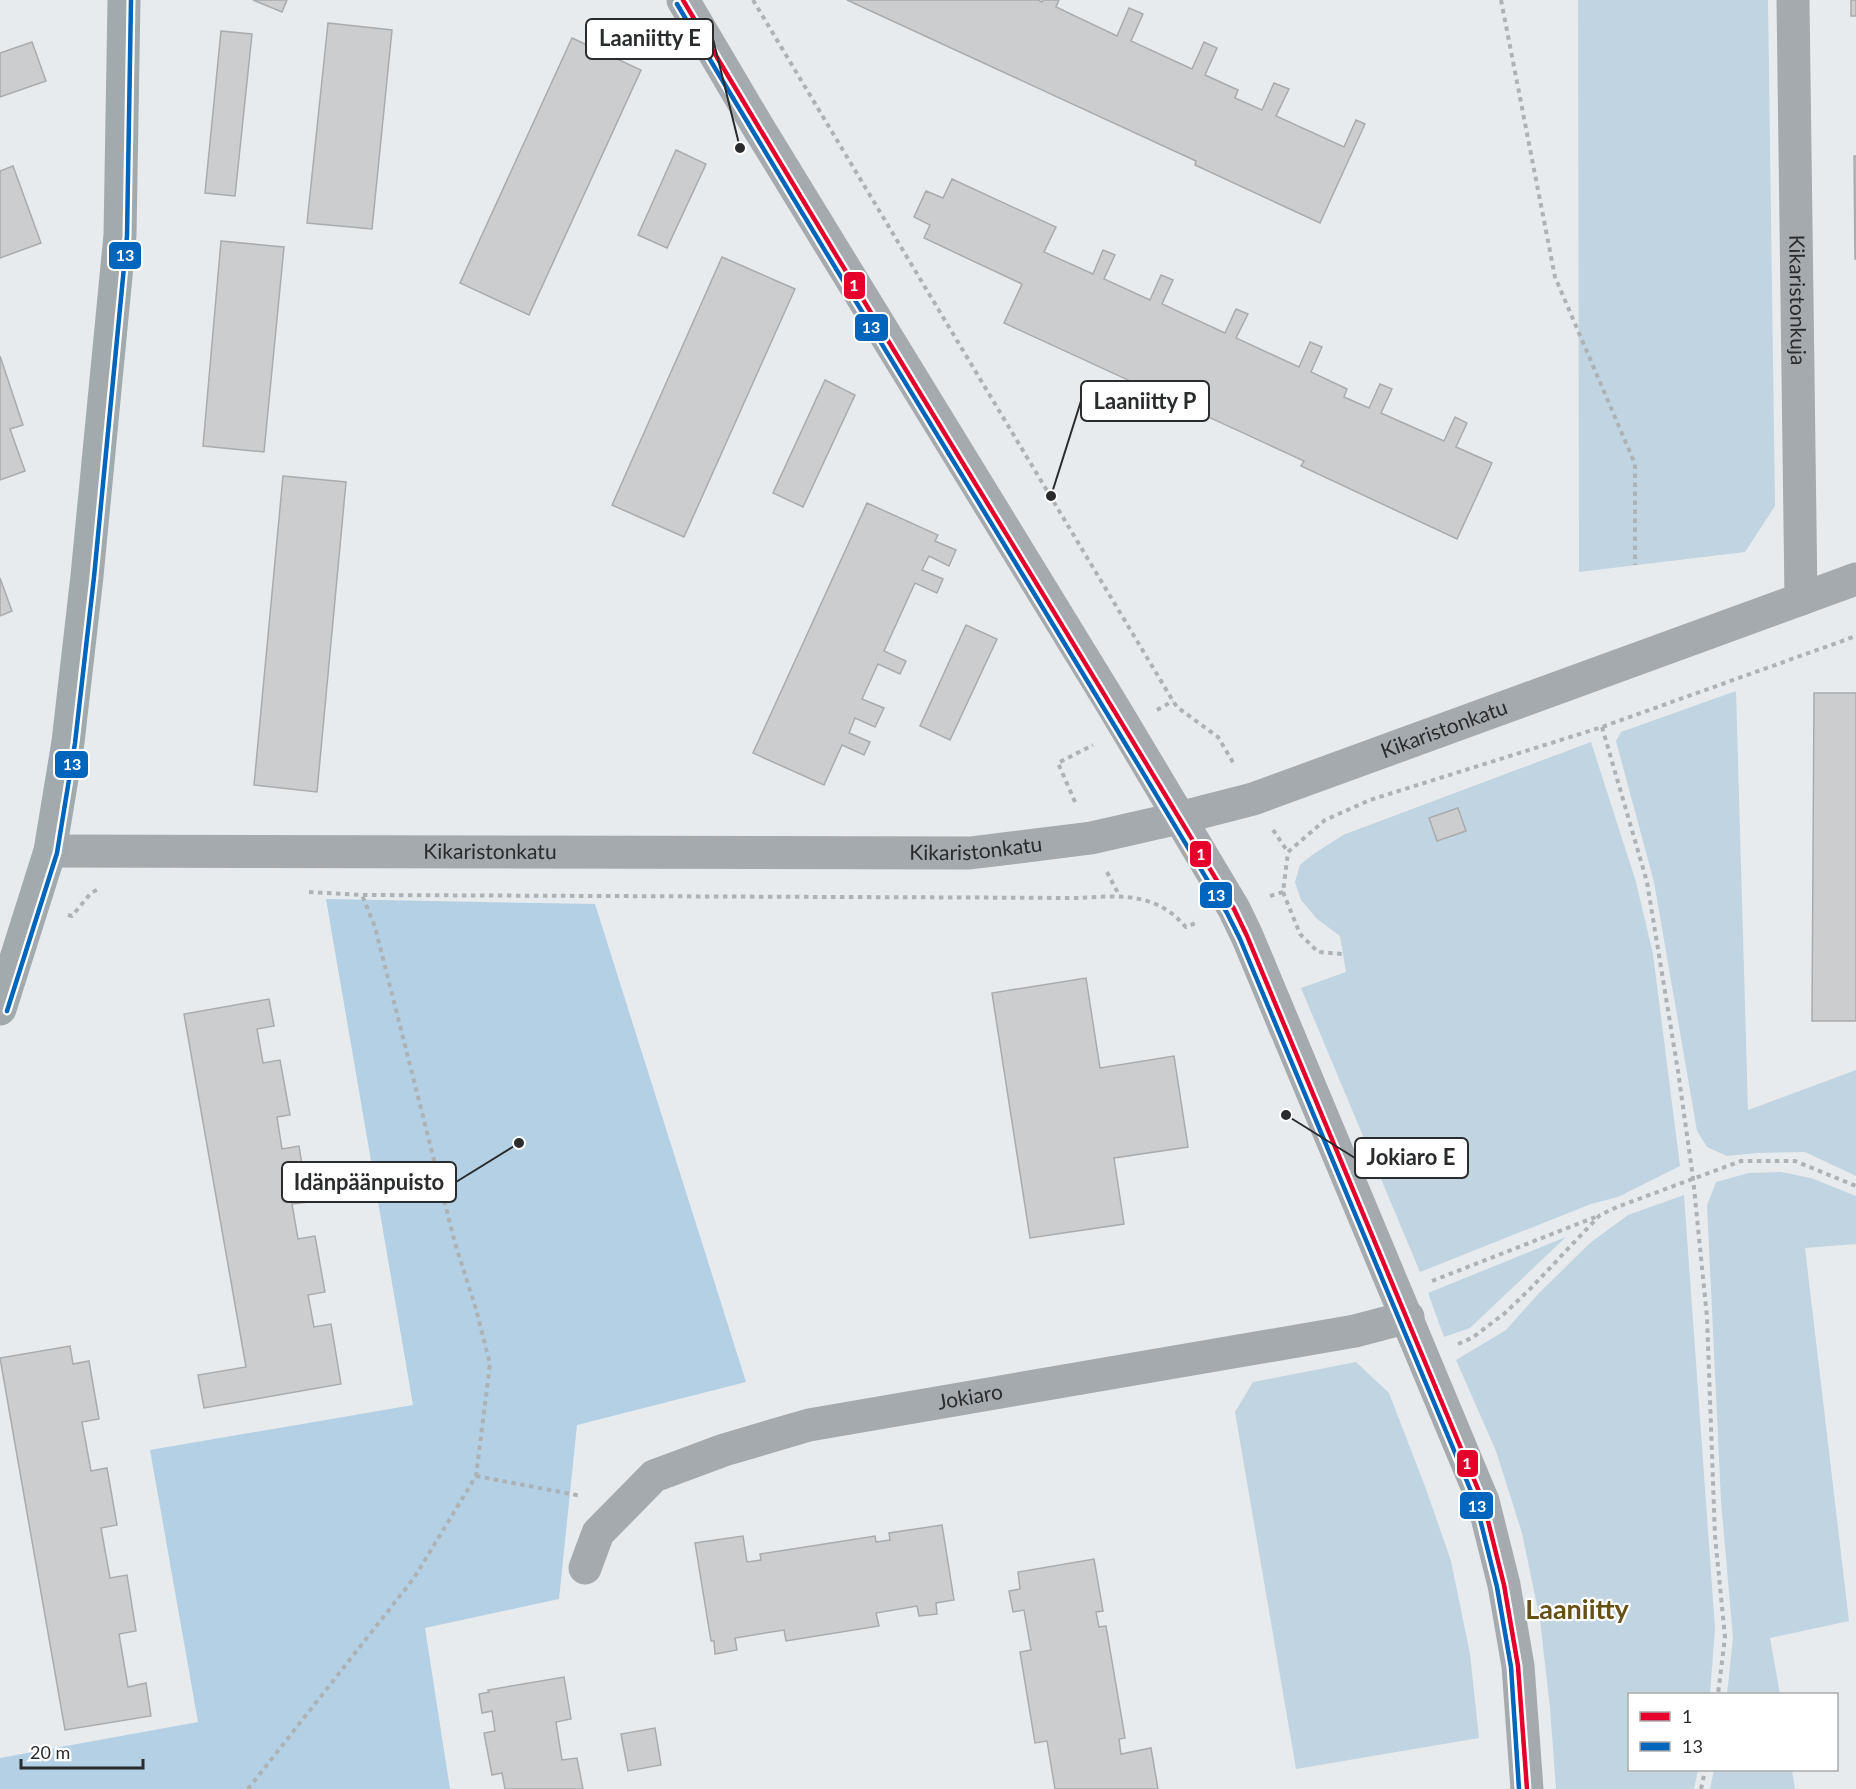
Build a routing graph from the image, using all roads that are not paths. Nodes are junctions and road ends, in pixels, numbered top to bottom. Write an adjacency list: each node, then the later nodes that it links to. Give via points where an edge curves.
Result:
1 (124, 0): 7 (street, via 120,235 87,576 68,742)
2 (683, 0): 6 (street)
3 (1793, 0): 5 (street, Kikaristonkuja)
4 (1856, 579): 5 (street, Kikaristonkatu)
5 (1801, 599): 6 (street, Kikaristonkatu, via 1253,799)
6 (1179, 818): 7 (street, Kikaristonkatu, via 1064,842 970,853); 9 (street, via 1234,909)
7 (50, 851): 8 (street)
8 (0, 1009)
9 (1403, 1306): 10 (street, Jokiaro, via 1354,1331 809,1425 724,1450 654,1476 598,1533); 11 (street, via 1484,1501 1518,1666)
10 (585, 1568)
11 (1527, 1789)

